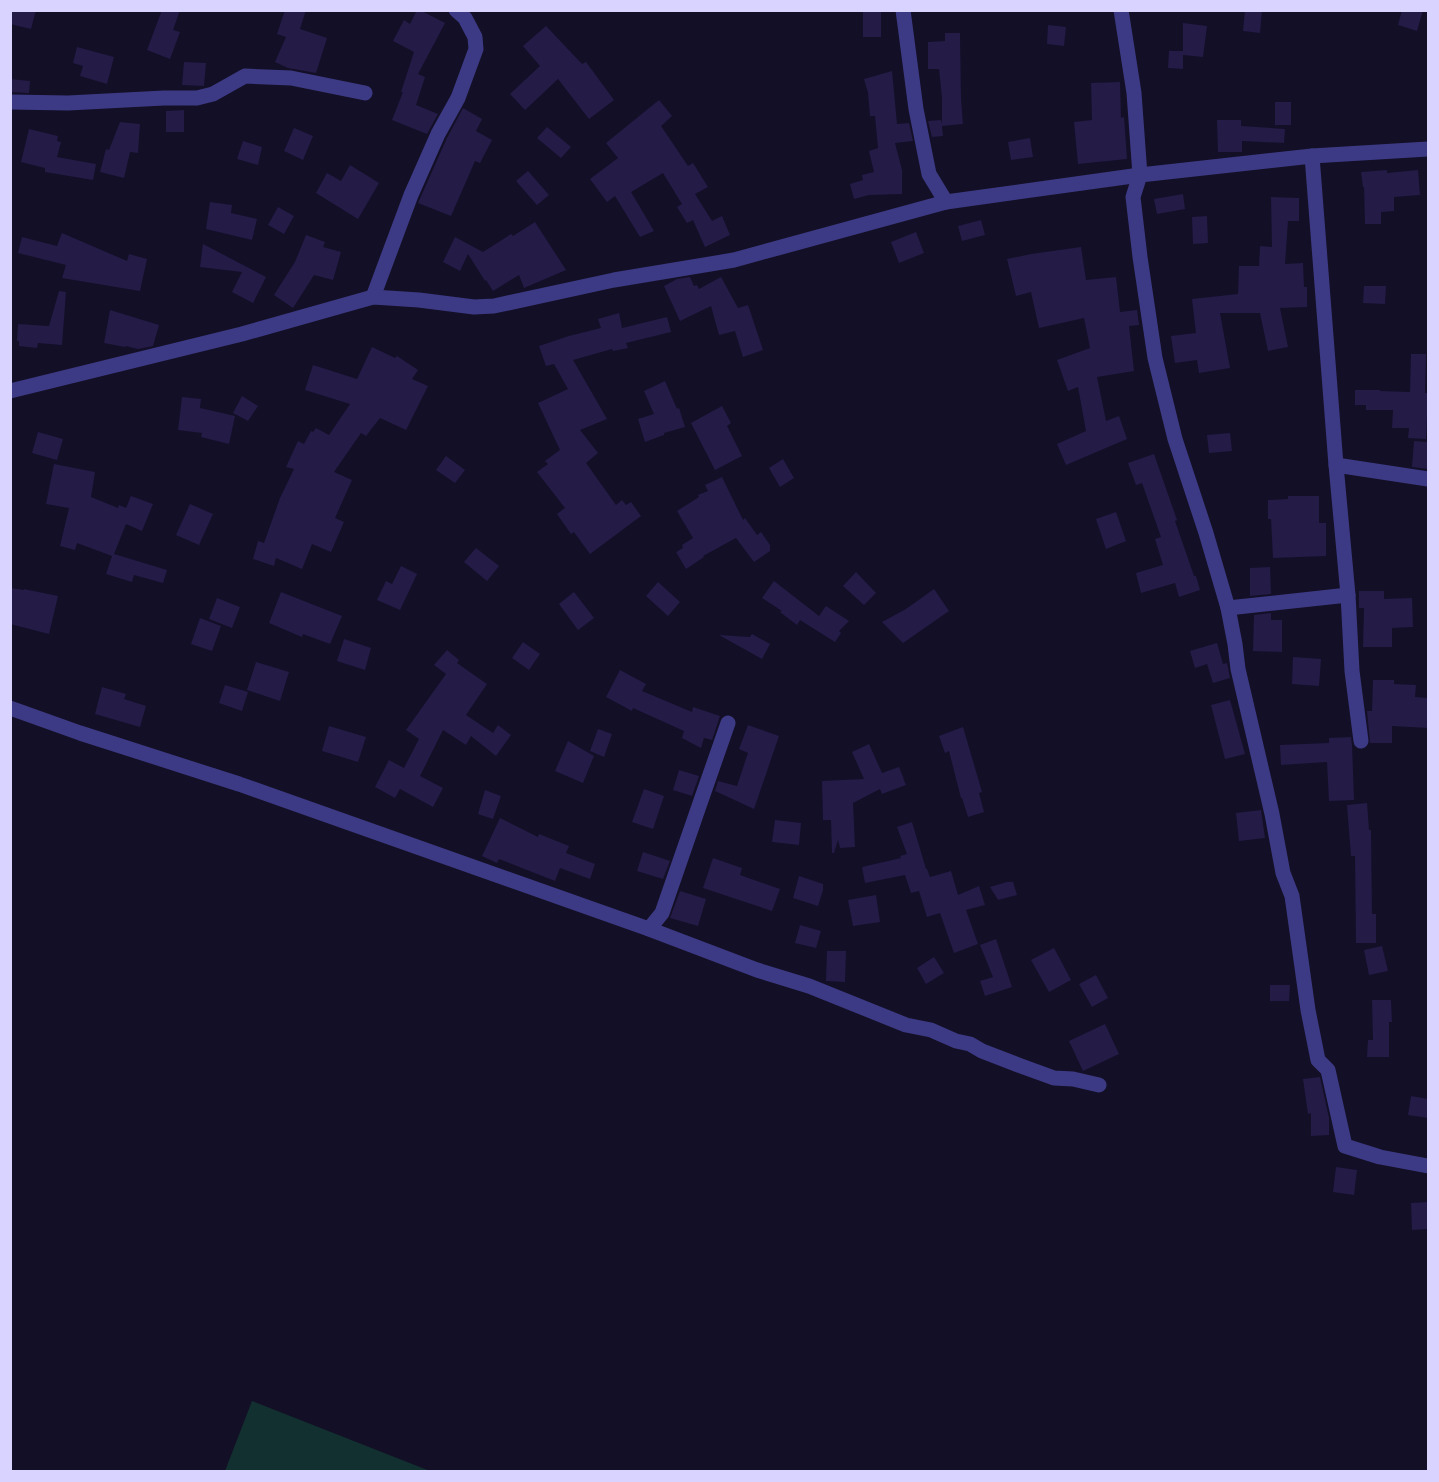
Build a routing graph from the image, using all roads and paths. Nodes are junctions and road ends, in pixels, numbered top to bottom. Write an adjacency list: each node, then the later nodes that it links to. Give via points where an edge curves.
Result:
1 (456, 10): 10 (street, via 470,27 476,49 458,98 411,195)
2 (903, 10): 9 (street, via 929,174)
3 (1120, 10): 8 (street, via 1134,93)
4 (365, 93): 5 (street, via 291,78 245,76 213,94 197,98)
5 (10, 102)
6 (1428, 149): 7 (street)
7 (1312, 156): 8 (street); 12 (street)
8 (1140, 175): 9 (street); 15 (street, via 1133,197 1155,358 1175,439)
9 (946, 202): 10 (street, via 734,260 494,306)
10 (373, 297): 11 (street)
11 (10, 391)
12 (1336, 465): 13 (street); 14 (street)
13 (1428, 478)
14 (1348, 595): 15 (street); 18 (street)
15 (1228, 608): 21 (street, via 1283,873 1292,896 1318,1060 1328,1070 1345,1146)
16 (10, 708): 19 (street)
17 (729, 723): 19 (street, via 662,913)
18 (1361, 741)
19 (649, 929): 20 (street, via 1054,1078)
20 (1098, 1085)
21 (1428, 1166)

